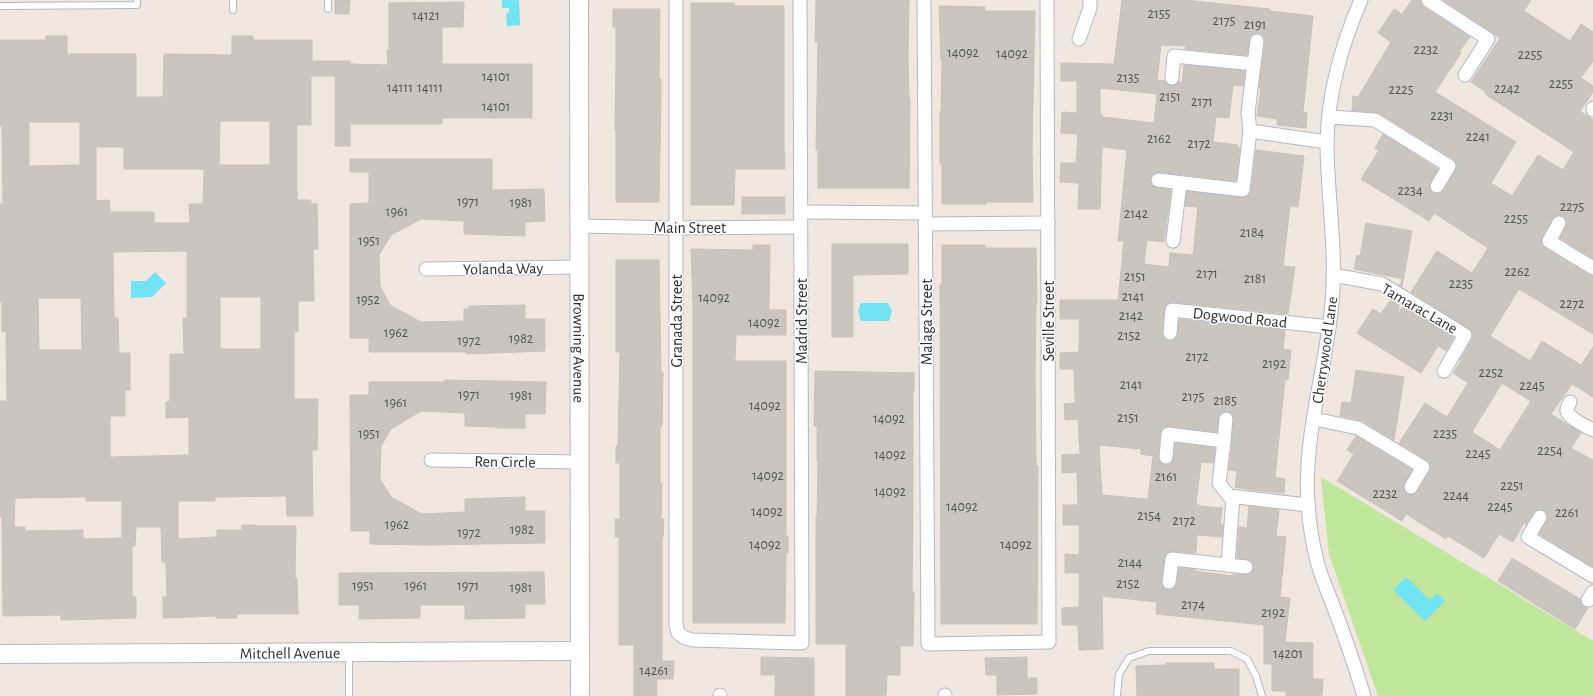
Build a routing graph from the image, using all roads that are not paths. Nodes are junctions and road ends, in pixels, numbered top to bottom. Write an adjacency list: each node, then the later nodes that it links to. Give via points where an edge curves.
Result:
1 (233, 0): 14 (lane)
2 (328, 0): 13 (lane)
3 (579, 0): 30 (street, Browning Avenue)
4 (676, 0): 32 (street, Granada Street)
5 (800, 0): 26 (street, Madrid Street)
6 (924, 0): 27 (street, Malaga Street)
7 (1047, 0): 28 (street, Seville Street)
8 (1090, 0): 15 (street, via 1090,8)
9 (1361, 0): 20 (street, Cherrywood Lane, via 1347,36)
10 (1428, 0): 18 (street, via 1488,39)
11 (137, 2): 12 (lane)
12 (0, 6)
13 (328, 9)
14 (233, 10)
15 (1079, 39)
16 (1257, 41): 17 (street)
17 (1254, 64): 19 (street, via 1174,56); 21 (street, via 1248,113)
18 (1465, 75)
19 (1172, 78)
20 (1330, 116): 22 (street, Cherrywood Lane); 25 (street, via 1375,120 1449,166)
21 (1250, 131): 22 (street); 24 (street, via 1243,190)
22 (1328, 142): 37 (street, Cherrywood Lane)
23 (1158, 180): 24 (street)
24 (1180, 183): 33 (street)
25 (1437, 186)
26 (800, 212): 27 (street); 31 (street, Madrid Street)
27 (925, 218): 28 (street); 58 (street, Malaga Street, via 928,644)
28 (1048, 223): 58 (street, Seville Street)
29 (1560, 223): 35 (street, via 1549,241)
30 (580, 226): 32 (street, Main Street); 34 (street, Browning Avenue)
31 (800, 227): 32 (street, Main Street); 57 (street, Madrid Street, via 802,643)
32 (676, 228): 57 (street, Granada Street, via 676,625 678,633)
33 (1173, 241)
34 (579, 267): 36 (street, Yolanda Way); 48 (street, Browning Avenue)
35 (1593, 268)
36 (426, 269)
37 (1333, 275): 38 (street, Cherrywood Lane); 40 (street, Tamarac Lane, via 1382,284 1465,335)
38 (1329, 327): 39 (street, Dogwood Road, via 1172,310); 43 (street, Cherrywood Lane)
39 (1170, 333)
40 (1444, 371)
41 (1570, 402): 44 (street, via 1566,412 1569,416)
42 (1226, 419): 45 (street)
43 (1314, 420): 49 (street, via 1358,428 1423,467); 51 (street, Cherrywood Lane, via 1307,467)
44 (1593, 430)
45 (1224, 441): 46 (street, via 1168,434); 50 (street, via 1219,483 1229,496)
46 (1166, 457)
47 (431, 460): 48 (street, Ren Circle)
48 (580, 462): 59 (street, Browning Avenue)
49 (1412, 487)
50 (1233, 497): 51 (street); 53 (street)
51 (1308, 505): 66 (street, Cherrywood Lane, via 1317,560)
52 (1540, 517): 55 (street, via 1528,537)
53 (1228, 565): 54 (street); 56 (street, via 1172,559)
54 (1246, 567)
55 (1593, 576)
56 (1169, 582)
57 (685, 638)
58 (1049, 642)
59 (580, 651): 60 (street, Mitchell Avenue); 63 (street, Browning Avenue)
60 (348, 652): 61 (street, Mitchell Avenue); 62 (lane)
61 (0, 654)
62 (349, 696)
63 (580, 696)
64 (1117, 696): 65 (lane, via 1118,674 1129,658 1150,651 1231,651 1247,659)
65 (1262, 696)
66 (1364, 696)

